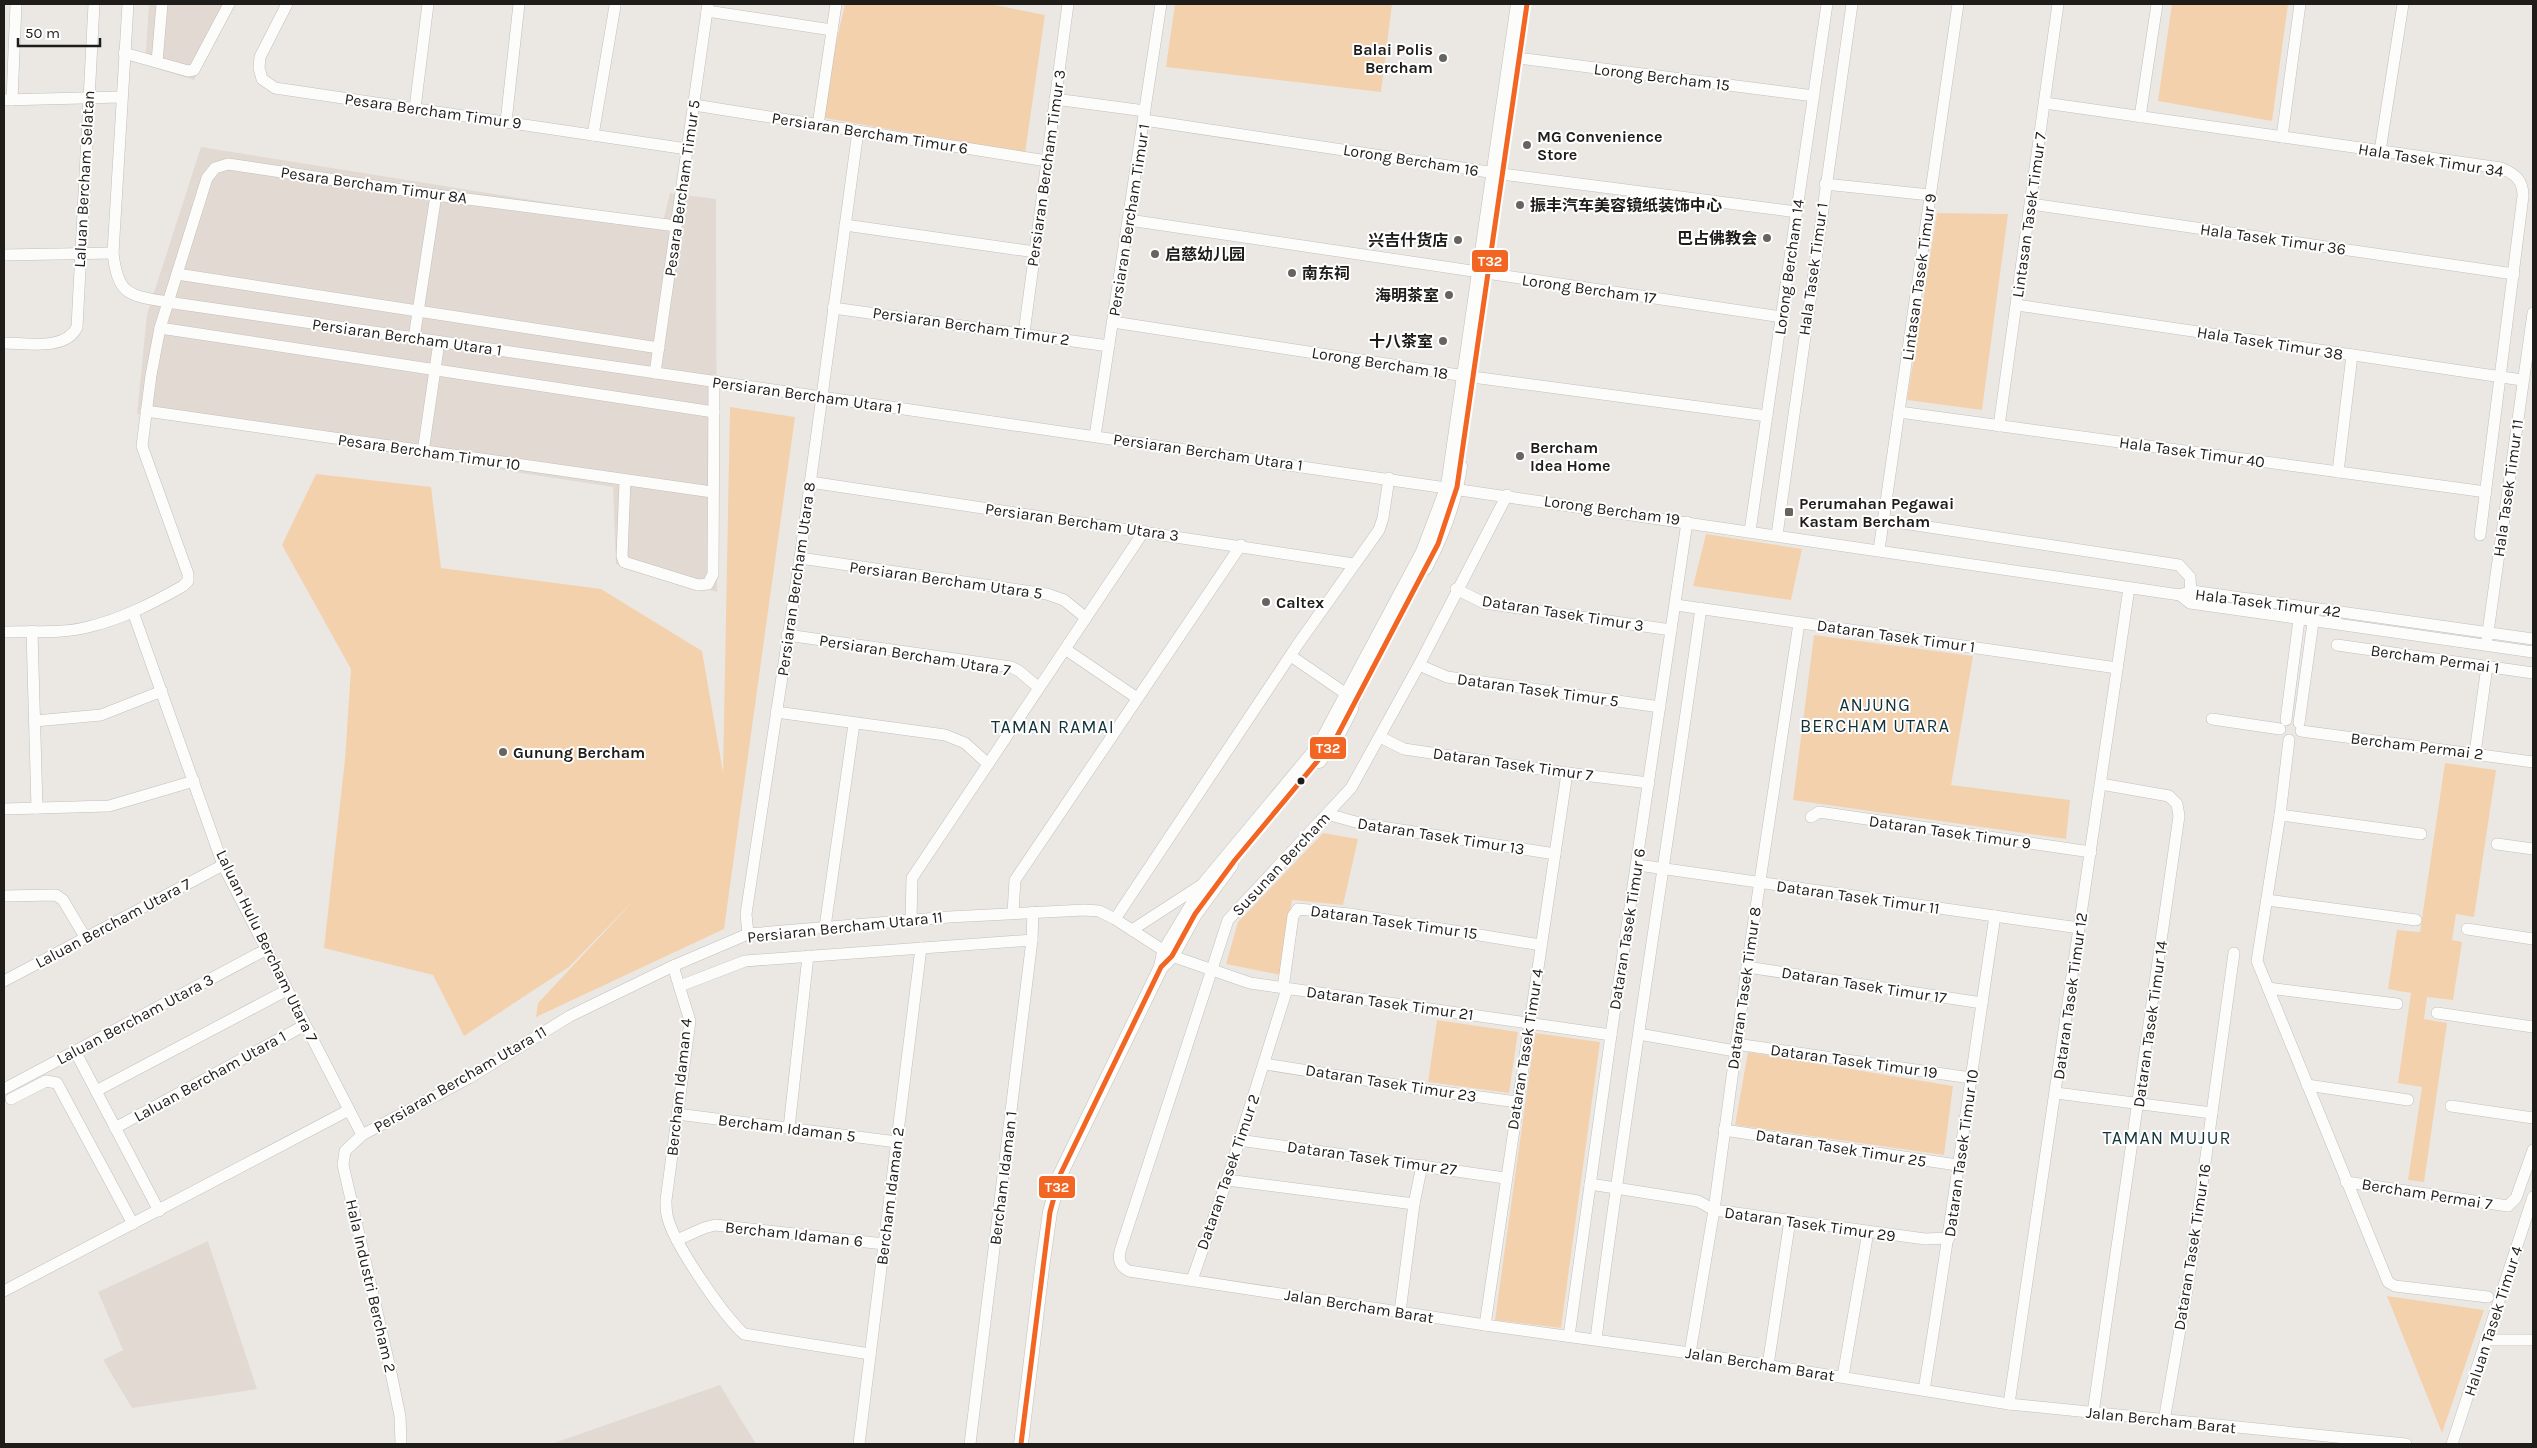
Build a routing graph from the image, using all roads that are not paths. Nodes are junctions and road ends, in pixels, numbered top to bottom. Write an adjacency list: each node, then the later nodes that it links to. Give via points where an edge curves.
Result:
1 (16, 4): 31 (street)
2 (94, 4): 29 (street, Laluan Bercham Selatan)
3 (128, 4): 24 (street, Persiaran Bercham Utara 1)
4 (162, 4): 26 (street)
5 (229, 4): 26 (street, via 194,70)
6 (287, 4): 34 (street, Pesara Bercham Timur 9, via 259,62 260,74 269,85 284,90)
7 (428, 4): 34 (street)
8 (519, 4): 37 (street)
9 (836, 4): 23 (street)
10 (1068, 4): 30 (street, Persiaran Bercham Timur 3)
11 (1161, 4): 35 (street, Persiaran Bercham Timur 1)
12 (1518, 4): 25 (main road)
13 (1527, 4): 25 (main road)
14 (1827, 4): 27 (street, Lorong Bercham 14)
15 (1852, 4): 46 (street, Hala Tasek Timur 1)
16 (1958, 4): 48 (street, Lintasan Tasek Timur 9)
17 (2058, 4): 32 (street, Lintasan Tasek Timur 7)
18 (2157, 4): 36 (street)
19 (2300, 4): 41 (street)
20 (2403, 4): 43 (street)
21 (615, 6): 40 (street)
22 (708, 7): 23 (street); 33 (street, Pesara Bercham Timur 5)
23 (832, 30): 38 (street)
24 (124, 53): 26 (street); 28 (street, Persiaran Bercham Utara 1)
25 (1515, 58): 27 (street, Lorong Bercham 15); 45 (main road)
26 (157, 62)
27 (1814, 96): 50 (street, Lorong Bercham 14)
28 (121, 97): 29 (street); 55 (street, Persiaran Bercham Utara 1)
29 (87, 98): 31 (street); 56 (street, Laluan Bercham Selatan)
30 (1056, 99): 35 (street, Lorong Bercham 16); 44 (street, Persiaran Bercham Timur 3)
31 (8, 100)
32 (2045, 103): 36 (street, Hala Tasek Timur 34); 49 (street, Lintasan Tasek Timur 7)
33 (694, 105): 38 (street, Persiaran Bercham Timur 6); 42 (street, Pesara Bercham Timur 5)
34 (415, 108): 37 (street, Pesara Bercham Timur 9)
35 (1144, 116): 45 (street, Lorong Bercham 16); 51 (street, Persiaran Bercham Timur 1)
36 (2140, 117): 41 (street, Hala Tasek Timur 34)
37 (506, 122): 40 (street, Pesara Bercham Timur 9)
38 (818, 125): 39 (street, Persiaran Bercham Timur 6)
39 (858, 131): 44 (street, Persiaran Bercham Timur 6); 52 (street, Persiaran Bercham Utara 8)
40 (593, 135): 42 (street, Pesara Bercham Timur 9)
41 (2282, 137): 43 (street, Hala Tasek Timur 34)
42 (687, 149): 53 (street, Pesara Bercham Timur 5)
43 (2380, 151): 60 (street, Hala Tasek Timur 34, via 2501,168 2517,177 2523,185 2523,196)
44 (1047, 161): 54 (street, Persiaran Bercham Timur 3)
45 (1498, 173): 50 (street, Lorong Bercham 16); 59 (main road)
46 (1826, 184): 48 (street); 102 (street, Hala Tasek Timur 1)
47 (436, 195): 53 (street, Pesara Bercham Timur 8A); 58 (street, Pesara Bercham Timur 8A, via 220,165 207,178); 64 (street)
48 (1930, 195): 85 (street, Lintasan Tasek Timur 9)
49 (2032, 204): 60 (street, Hala Tasek Timur 36); 62 (street, Lintasan Tasek Timur 7)
50 (1797, 212): 66 (street, Lorong Bercham 14)
51 (1129, 220): 59 (street, Lorong Bercham 17); 67 (street, Persiaran Bercham Timur 1)
52 (845, 225): 54 (street); 63 (street, Persiaran Bercham Utara 8)
53 (676, 226): 74 (street, Pesara Bercham Timur 5)
54 (1035, 252): 69 (street, Persiaran Bercham Timur 3)
55 (112, 253): 56 (street); 61 (street, Persiaran Bercham Utara 1, via 118,281 126,290 133,295)
56 (80, 254): 57 (street); 72 (street, Laluan Bercham Selatan, via 77,327 70,338 56,342)
57 (4, 255)
58 (177, 274): 61 (street, Pesara Bercham Timur 8A); 64 (street)
59 (1483, 274): 66 (street, Lorong Bercham 17); 78 (main road)
60 (2514, 274): 79 (street, Hala Tasek Timur 34)
61 (167, 302): 68 (street, Pesara Bercham Timur 8A); 70 (street, Persiaran Bercham Utara 1)
62 (2017, 305): 75 (street, Hala Tasek Timur 38); 87 (street, Lintasan Tasek Timur 7)
63 (833, 308): 69 (street, Persiaran Bercham Timur 2); 82 (street, Persiaran Bercham Utara 8)
64 (418, 311): 70 (street); 74 (street)
65 (2533, 313): 80 (street, Hala Tasek Timur 11)
66 (1782, 318): 86 (street, Lorong Bercham 14)
67 (1113, 322): 73 (street, Persiaran Bercham Timur 1); 78 (street, Lorong Bercham 18)
68 (160, 328): 76 (street); 83 (street, Pesara Bercham Timur 8A)
69 (1024, 333): 73 (street, Persiaran Bercham Timur 2)
70 (414, 338): 71 (street, Persiaran Bercham Utara 1)
71 (439, 342): 76 (street); 77 (street, Persiaran Bercham Utara 1)
72 (4, 343)
73 (1109, 346): 88 (street, Persiaran Bercham Timur 1)
74 (659, 348): 77 (street, Pesara Bercham Timur 5)
75 (2352, 355): 79 (street, Hala Tasek Timur 38); 90 (street)
76 (436, 368): 84 (street); 89 (street)
77 (655, 373): 81 (street, Persiaran Bercham Utara 1)
78 (1469, 377): 86 (street, Lorong Bercham 18); 94 (main road)
79 (2500, 377): 80 (street, Hala Tasek Timur 38); 96 (street, Hala Tasek Timur 34)
80 (2522, 380): 125 (street, Hala Tasek Timur 11)
81 (714, 382): 82 (street, Persiaran Bercham Utara 1); 84 (street)
82 (822, 397): 88 (street, Persiaran Bercham Utara 1); 93 (street, Persiaran Bercham Utara 8)
83 (146, 411): 89 (street, Pesara Bercham Timur 10); 117 (street, Pesara Bercham Timur 8A, via 142,446 145,460 188,577 183,586)
84 (714, 412): 95 (street)
85 (1899, 412): 87 (street, Hala Tasek Timur 40); 98 (street, Lintasan Tasek Timur 9)
86 (1767, 416): 101 (street, Lorong Bercham 14)
87 (1999, 426): 90 (street, Hala Tasek Timur 40)
88 (1095, 436): 91 (street, Persiaran Bercham Utara 1)
89 (423, 452): 92 (street, Pesara Bercham Timur 10)
90 (2338, 472): 96 (street, Hala Tasek Timur 40)
91 (1389, 478): 94 (street, Persiaran Bercham Utara 1); 107 (street, via 1384,518)
92 (625, 481): 95 (street, Pesara Bercham Timur 10); 95 (street, via 624,562 698,585 708,584 713,574)
93 (810, 482): 100 (street, Persiaran Bercham Utara 3); 106 (street, Persiaran Bercham Utara 8)
94 (1453, 487): 97 (street, Lorong Bercham 19); 140 (main road)
95 (712, 492)
96 (2486, 492): 103 (street, Hala Tasek Timur 34)
97 (1507, 495): 99 (street, Lorong Bercham 19); 109 (street, Susunan Bercham)
98 (1883, 520): 105 (street, Lintasan Tasek Timur 9); 110 (street, via 2179,565 2190,577)
99 (1687, 522): 101 (street, Lorong Bercham 19); 113 (street, Dataran Tasek Timur 6)
100 (1144, 531): 104 (street, Persiaran Bercham Utara 3); 118 (street)
101 (1750, 531): 102 (street, Lorong Bercham 19)
102 (1776, 535): 105 (street, Lorong Bercham 19)
103 (2480, 535)
104 (1241, 545): 107 (street, Persiaran Bercham Utara 3); 139 (street)
105 (1879, 550): 108 (street, Lorong Bercham 19)
106 (800, 558): 118 (street, Persiaran Bercham Utara 5, via 1047,594 1064,600); 126 (street, Persiaran Bercham Utara 8)
107 (1354, 564): 132 (street)
108 (2129, 588): 111 (street, Lorong Bercham 19); 135 (street, Dataran Tasek Timur 12)
109 (1456, 589): 122 (street, Dataran Tasek Timur 3, via 1484,603); 133 (street, Susunan Bercham)
110 (2192, 591): 111 (street, Hala Tasek Timur 42); 112 (street); 114 (street, Hala Tasek Timur 42)
111 (2180, 595): 112 (street, Hala Tasek Timur 42)
112 (2190, 603): 119 (street, Hala Tasek Timur 42)
113 (1676, 605): 115 (street, Dataran Tasek Timur 1); 122 (street, Dataran Tasek Timur 6)
114 (2301, 606): 116 (street, Hala Tasek Timur 42); 119 (street)
115 (1701, 608): 121 (street, Dataran Tasek Timur 1); 169 (street, Dataran Tasek Timur 6)
116 (2315, 608): 120 (street); 125 (street, Hala Tasek Timur 42)
117 (133, 612): 123 (street, Pesara Bercham Timur 8A, via 88,627); 138 (street, Laluan Hulu Bercham Utara 7)
118 (1086, 618): 130 (street)
119 (2299, 618): 120 (street, Hala Tasek Timur 42); 146 (street)
120 (2313, 620): 129 (street, Hala Tasek Timur 42); 147 (street)
121 (1799, 622): 135 (street, Dataran Tasek Timur 1); 171 (street, Dataran Tasek Timur 8)
122 (1671, 630): 141 (street, Dataran Tasek Timur 6)
123 (32, 631): 124 (street, Pesara Bercham Timur 8A); 144 (street)
124 (4, 632)
125 (2488, 633): 127 (street, Hala Tasek Timur 42); 129 (street, Hala Tasek Timur 11)
126 (787, 635): 137 (street, Persiaran Bercham Utara 7, via 1010,668 1019,671); 142 (street, Persiaran Bercham Utara 8)
127 (2533, 639)
128 (2337, 645): 134 (street, Bercham Permai 1)
129 (2486, 646): 131 (street, Hala Tasek Timur 42)
130 (1065, 650): 137 (street); 139 (street)
131 (2533, 652)
132 (1291, 656): 140 (street); 177 (street)
133 (1419, 665): 141 (street, Dataran Tasek Timur 5, via 1447,676); 148 (street, Susunan Bercham)
134 (2487, 666): 136 (street, Bercham Permai 1); 150 (street)
135 (2117, 668): 156 (street, Dataran Tasek Timur 12)
136 (2533, 673)
137 (1038, 687): 152 (street)
138 (162, 690): 144 (street, via 101,715); 154 (street, Laluan Hulu Bercham Utara 7)
139 (1137, 698): 175 (street, via 1015,880)
140 (1352, 698): 170 (main road, via 1320,745); 192 (main road, via 1329,748 1235,860)
141 (1660, 707): 155 (street, Dataran Tasek Timur 6)
142 (776, 712): 145 (street); 184 (street, Persiaran Bercham Utara 8, via 746,914)
143 (2212, 719): 146 (street)
144 (35, 721): 157 (street)
145 (854, 724): 152 (street, via 945,735 965,743); 180 (street)
146 (2283, 724): 147 (street, via 2293,719); 149 (street, via 2282,736)
147 (2300, 727): 149 (street, via 2295,739); 150 (street, Bercham Permai 2)
148 (1380, 737): 153 (street, Dataran Tasek Timur 7, via 1404,748); 159 (street, Susunan Bercham, via 1351,788)
149 (2289, 740): 160 (street)
150 (2475, 753): 151 (street, Bercham Permai 2)
151 (2533, 762)
152 (987, 764): 179 (street, via 912,878)
153 (1567, 773): 155 (street, Dataran Tasek Timur 7); 166 (street, Dataran Tasek Timur 4)
154 (194, 781): 157 (street, via 110,806); 167 (street, Laluan Hulu Bercham Utara 7)
155 (1649, 783): 168 (street, Dataran Tasek Timur 6)
156 (2101, 784): 165 (street, Dataran Tasek Timur 12); 221 (street, Dataran Tasek Timur 14, via 2164,795 2177,804 2179,816)
157 (37, 808): 158 (street)
158 (4, 809)
159 (1327, 814): 166 (street, Dataran Tasek Timur 13, via 1363,824); 196 (street, Susunan Bercham, via 1228,920)
160 (2280, 815): 162 (street); 173 (street)
161 (1812, 817): 165 (street, Dataran Tasek Timur 9, via 1819,812)
162 (2421, 834)
163 (2497, 844): 164 (street)
164 (2533, 850)
165 (2091, 852): 181 (street, Dataran Tasek Timur 12)
166 (1555, 854): 188 (street, Dataran Tasek Timur 4)
167 (223, 864): 185 (street, Laluan Bercham Utara 7); 190 (street, Laluan Hulu Bercham Utara 7)
168 (1638, 865): 169 (street, Dataran Tasek Timur 11); 209 (street, Dataran Tasek Timur 6)
169 (1665, 869): 171 (street, Dataran Tasek Timur 11); 208 (street, Dataran Tasek Timur 6)
170 (1206, 882): 183 (street); 192 (main road)
171 (1759, 882): 176 (street, Dataran Tasek Timur 11); 195 (street, Dataran Tasek Timur 8)
172 (4, 896): 185 (street, via 56,895 63,900)
173 (2267, 900): 178 (street); 200 (street, via 2257,961)
174 (1033, 912): 175 (street, Persiaran Bercham Utara 11); 177 (street, Persiaran Bercham Utara 11, via 1099,911); 187 (street, Bercham Idaman 1)
175 (1013, 913): 179 (street, Persiaran Bercham Utara 11)
176 (1994, 916): 181 (street, Dataran Tasek Timur 11); 202 (street, Dataran Tasek Timur 10)
177 (1115, 919): 183 (street, Persiaran Bercham Utara 11)
178 (2416, 920)
179 (911, 921): 180 (street, Persiaran Bercham Utara 11)
180 (825, 927): 184 (street, Persiaran Bercham Utara 11)
181 (2078, 928): 217 (street, Dataran Tasek Timur 12)
182 (2467, 929): 186 (street)
183 (1132, 930): 192 (street, Persiaran Bercham Utara 11)
184 (748, 934): 194 (street, Persiaran Bercham Utara 11)
185 (85, 937): 197 (street, Laluan Bercham Utara 7)
186 (2533, 939)
187 (1032, 940): 189 (street); 271 (street, Bercham Idaman 1)
188 (1541, 945): 199 (street, Dataran Tasek Timur 15, via 1350,914 1298,909 1293,916); 205 (street, Dataran Tasek Timur 4)
189 (921, 948): 193 (street); 232 (street, Bercham Idaman 2)
190 (267, 950): 201 (street, Laluan Hulu Bercham Utara 7); 211 (street, Laluan Bercham Utara 3)
191 (2234, 953): 225 (street, Dataran Tasek Timur 16)
192 (1168, 954): 196 (street, Dataran Tasek Timur 21); 272 (main road, via 1060,1175 1050,1212)
193 (808, 956): 198 (street, via 745,961); 228 (street)
194 (672, 966): 198 (street, Bercham Idaman 4); 230 (street, Persiaran Bercham Utara 11, via 570,1016 469,1078)
195 (1747, 967): 202 (street, Dataran Tasek Timur 17); 210 (street, Dataran Tasek Timur 8)
196 (1212, 971): 199 (street, Dataran Tasek Timur 21, via 1250,983); 251 (street, Susunan Bercham, via 1120,1250)
197 (4, 981)
198 (680, 986): 224 (street, Bercham Idaman 4, via 690,1021)
199 (1285, 988): 205 (street, Dataran Tasek Timur 21); 212 (street, Dataran Tasek Timur 2)
200 (2268, 988): 203 (street); 214 (street)
201 (287, 990): 206 (street, Laluan Hulu Bercham Utara 7); 216 (street)
202 (1982, 1003): 213 (street, Dataran Tasek Timur 10)
203 (2397, 1004)
204 (2437, 1013): 207 (street)
205 (1529, 1023): 209 (street, Dataran Tasek Timur 21); 220 (street, Dataran Tasek Timur 4)
206 (305, 1025): 223 (street, Laluan Hulu Bercham Utara 7); 227 (street, Laluan Bercham Utara 1)
207 (2533, 1027)
208 (1639, 1034): 210 (street, Dataran Tasek Timur 19); 240 (street, Dataran Tasek Timur 6)
209 (1611, 1035): 239 (street, Dataran Tasek Timur 6)
210 (1736, 1048): 213 (street, Dataran Tasek Timur 19); 229 (street, Dataran Tasek Timur 8)
211 (75, 1051): 215 (street, Laluan Bercham Utara 3); 216 (street)
212 (1265, 1064): 220 (street, Dataran Tasek Timur 23); 231 (street, Dataran Tasek Timur 2)
213 (1971, 1078): 235 (street, Dataran Tasek Timur 10)
214 (2307, 1084): 219 (street); 238 (street)
215 (4, 1088)
216 (96, 1091): 227 (street)
217 (2056, 1093): 221 (street); 266 (street, Dataran Tasek Timur 12)
218 (11, 1099): 246 (street, via 46,1081 57,1083)
219 (2408, 1100)
220 (1517, 1102): 236 (street, Dataran Tasek Timur 4)
221 (2139, 1105): 225 (street); 267 (street, Dataran Tasek Timur 14)
222 (2451, 1106): 226 (street)
223 (349, 1110): 230 (street, Laluan Hulu Bercham Utara 7); 244 (street, Persiaran Bercham Utara 11)
224 (677, 1114): 228 (street, Bercham Idaman 5); 249 (street, Bercham Idaman 4, via 666,1200 667,1215)
225 (2212, 1114): 268 (street, Dataran Tasek Timur 16, via 2190,1272)
226 (2533, 1118)
227 (115, 1128): 244 (street)
228 (789, 1128): 232 (street, Bercham Idaman 5)
229 (1724, 1130): 235 (street, Dataran Tasek Timur 25); 243 (street, Dataran Tasek Timur 8)
230 (362, 1135): 269 (street, Hala Industri Bercham 2, via 346,1151 343,1165 400,1416)
231 (1239, 1140): 234 (street, Dataran Tasek Timur 27); 237 (street, Dataran Tasek Timur 2)
232 (897, 1142): 250 (street, Bercham Idaman 2)
233 (2533, 1150): 238 (street, Bercham Permai 7, via 2516,1198 2508,1206)
234 (1422, 1165): 236 (street, Dataran Tasek Timur 27); 242 (street)
235 (1957, 1165): 248 (street, Dataran Tasek Timur 10)
236 (1505, 1178): 256 (street, Dataran Tasek Timur 4)
237 (1227, 1180): 242 (street); 252 (street, Dataran Tasek Timur 2)
238 (2346, 1182): 254 (street, via 2390,1284)
239 (1590, 1184): 240 (street, Dataran Tasek Timur 29); 257 (street, Dataran Tasek Timur 6)
240 (1616, 1188): 243 (street, Dataran Tasek Timur 29, via 1698,1201); 258 (street, Dataran Tasek Timur 6)
241 (2533, 1197): 259 (street, Haluan Tasek Timur 4)
242 (1414, 1204): 255 (street)
243 (1714, 1210): 245 (street, Dataran Tasek Timur 29); 261 (street, Dataran Tasek Timur 8)
244 (159, 1211): 246 (street, Persiaran Bercham Utara 11)
245 (1790, 1220): 247 (street, Dataran Tasek Timur 29); 263 (street)
246 (133, 1224): 253 (street, Persiaran Bercham Utara 11)
247 (1868, 1232): 248 (street, Dataran Tasek Timur 29, via 1924,1239); 264 (street)
248 (1949, 1238): 265 (street, Dataran Tasek Timur 10)
249 (678, 1240): 250 (street, Bercham Idaman 6, via 715,1225); 262 (street, Bercham Idaman 4, via 700,1279 744,1334)
250 (884, 1244): 262 (street, Bercham Idaman 2)
251 (1119, 1262): 252 (street, Jalan Bercham Barat, via 1130,1271)
252 (1192, 1280): 255 (street, Jalan Bercham Barat)
253 (4, 1291)
254 (2488, 1297)
255 (1400, 1312): 256 (street, Jalan Bercham Barat)
256 (1485, 1324): 257 (street, Jalan Bercham Barat)
257 (1569, 1336): 258 (street, Jalan Bercham Barat)
258 (1596, 1340): 261 (street, Jalan Bercham Barat)
259 (2486, 1340): 260 (street); 274 (street, Haluan Tasek Timur 4)
260 (2533, 1340)
261 (1690, 1352): 263 (street, Jalan Bercham Barat)
262 (870, 1354): 270 (street, Bercham Idaman 2)
263 (1768, 1365): 264 (street, Jalan Bercham Barat)
264 (1843, 1376): 265 (street, Jalan Bercham Barat)
265 (1924, 1390): 266 (street, Jalan Bercham Barat)
266 (2009, 1404): 267 (street, Jalan Bercham Barat)
267 (2093, 1413): 268 (street, Jalan Bercham Barat)
268 (2164, 1421): 273 (street, Jalan Bercham Barat)
269 (401, 1444)
270 (859, 1444)
271 (970, 1444)
272 (1020, 1444)
273 (2406, 1444)
274 (2452, 1444)

